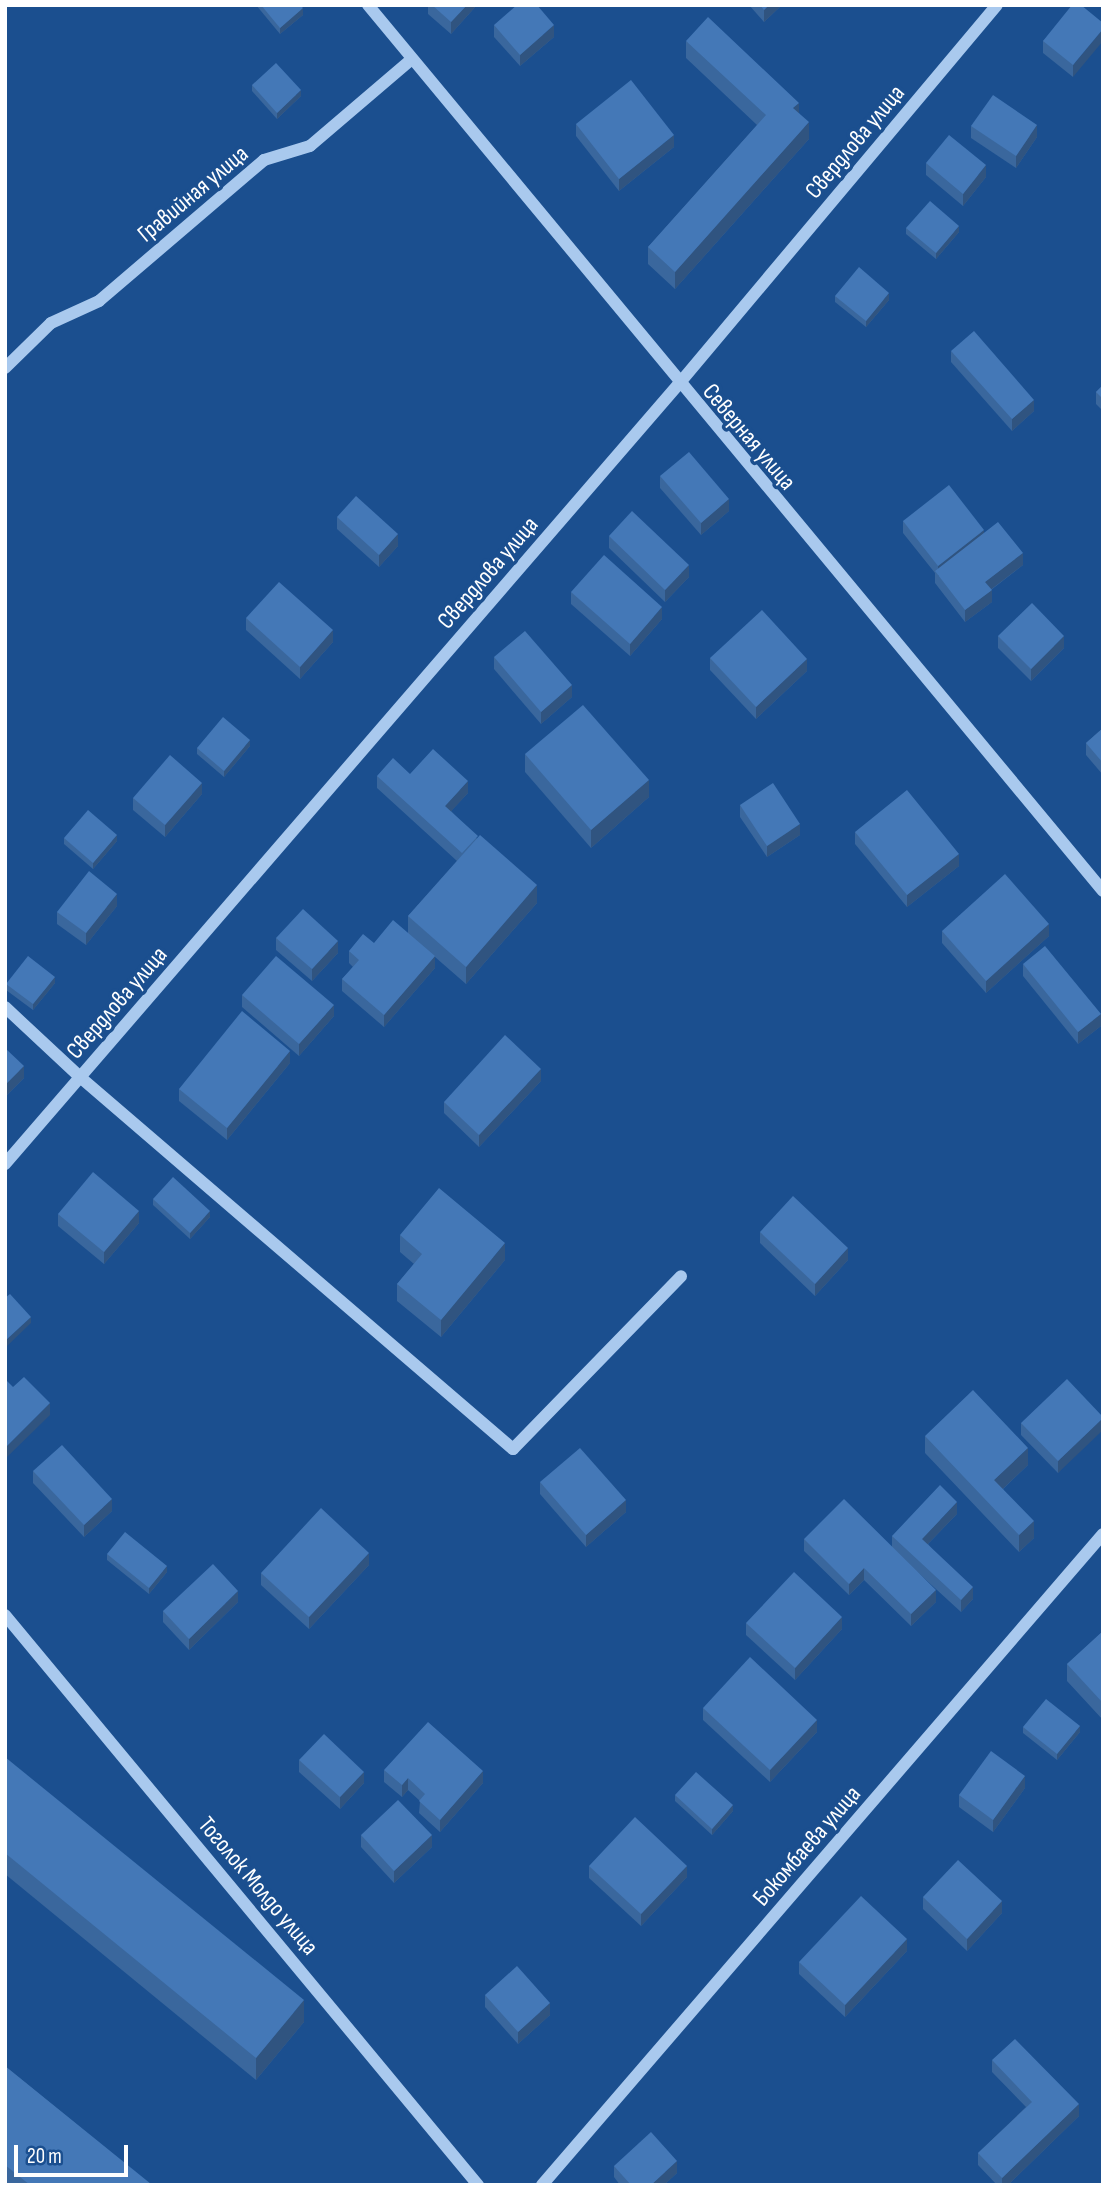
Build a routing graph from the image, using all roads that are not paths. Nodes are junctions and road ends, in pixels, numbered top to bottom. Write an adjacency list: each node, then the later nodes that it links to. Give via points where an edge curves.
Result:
1 (997, 5): 5 (street, Свердлова улица)
2 (372, 7): 3 (street, Северная улица)
3 (412, 59): 4 (street, Гравийная улица, via 310,146 264,160 99,301 51,323); 5 (street, Северная улица)
4 (5, 368)
5 (678, 385): 6 (street, Северная улица); 8 (street, Свердлова улица)
6 (1103, 891)
7 (5, 1007): 8 (street)
8 (80, 1077): 9 (street, Свердлова улица); 10 (street, via 513,1449)
9 (5, 1164)
10 (681, 1276)
11 (1103, 1534): 14 (street, Бокомбаева улица)
12 (5, 1615): 13 (street, Тоголок Молдо улица)
13 (478, 2185)
14 (542, 2185)

